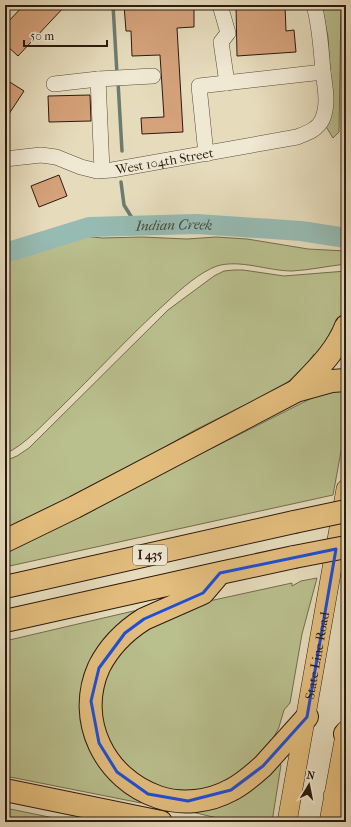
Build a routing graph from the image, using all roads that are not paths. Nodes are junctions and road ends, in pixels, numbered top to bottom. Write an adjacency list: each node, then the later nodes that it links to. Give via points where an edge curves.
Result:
1 (220, 5): 6 (street, via 228,33 221,42)
2 (314, 5): 3 (street, via 320,27)
3 (323, 72): 6 (street); 8 (street, West 104th Street, via 325,111 321,122 310,132)
4 (153, 76): 5 (street)
5 (101, 78): 7 (street); 10 (street)
6 (227, 83): 8 (street, via 199,86)
7 (54, 84)
8 (206, 154): 10 (street, West 104th Street)
9 (5, 160): 10 (street, West 104th Street, via 41,155 56,157 81,168)
10 (102, 170)
11 (346, 326): 13 (highway, via 324,363)
12 (346, 380): 13 (highway, via 332,381)
13 (296, 391): 16 (highway)
14 (346, 490): 21 (main road, State Line Road)
15 (346, 511): 19 (highway, I 435, bridge)
16 (5, 542)
17 (346, 547): 18 (highway, I 435, bridge)
18 (220, 573): 20 (highway, I 435); 21 (highway, via 203,593 136,624 116,642 104,659 92,690 91,712 98,743 109,763 127,781 148,794 176,801 203,800 231,790 256,773)
19 (5, 587)
20 (5, 621)
21 (307, 717): 26 (main road, State Line Road)
22 (346, 732): 24 (main road)
23 (5, 790): 25 (highway)
24 (333, 796): 27 (main road); 28 (main road)
25 (161, 822)
26 (287, 822)
27 (329, 822)
28 (346, 822)

